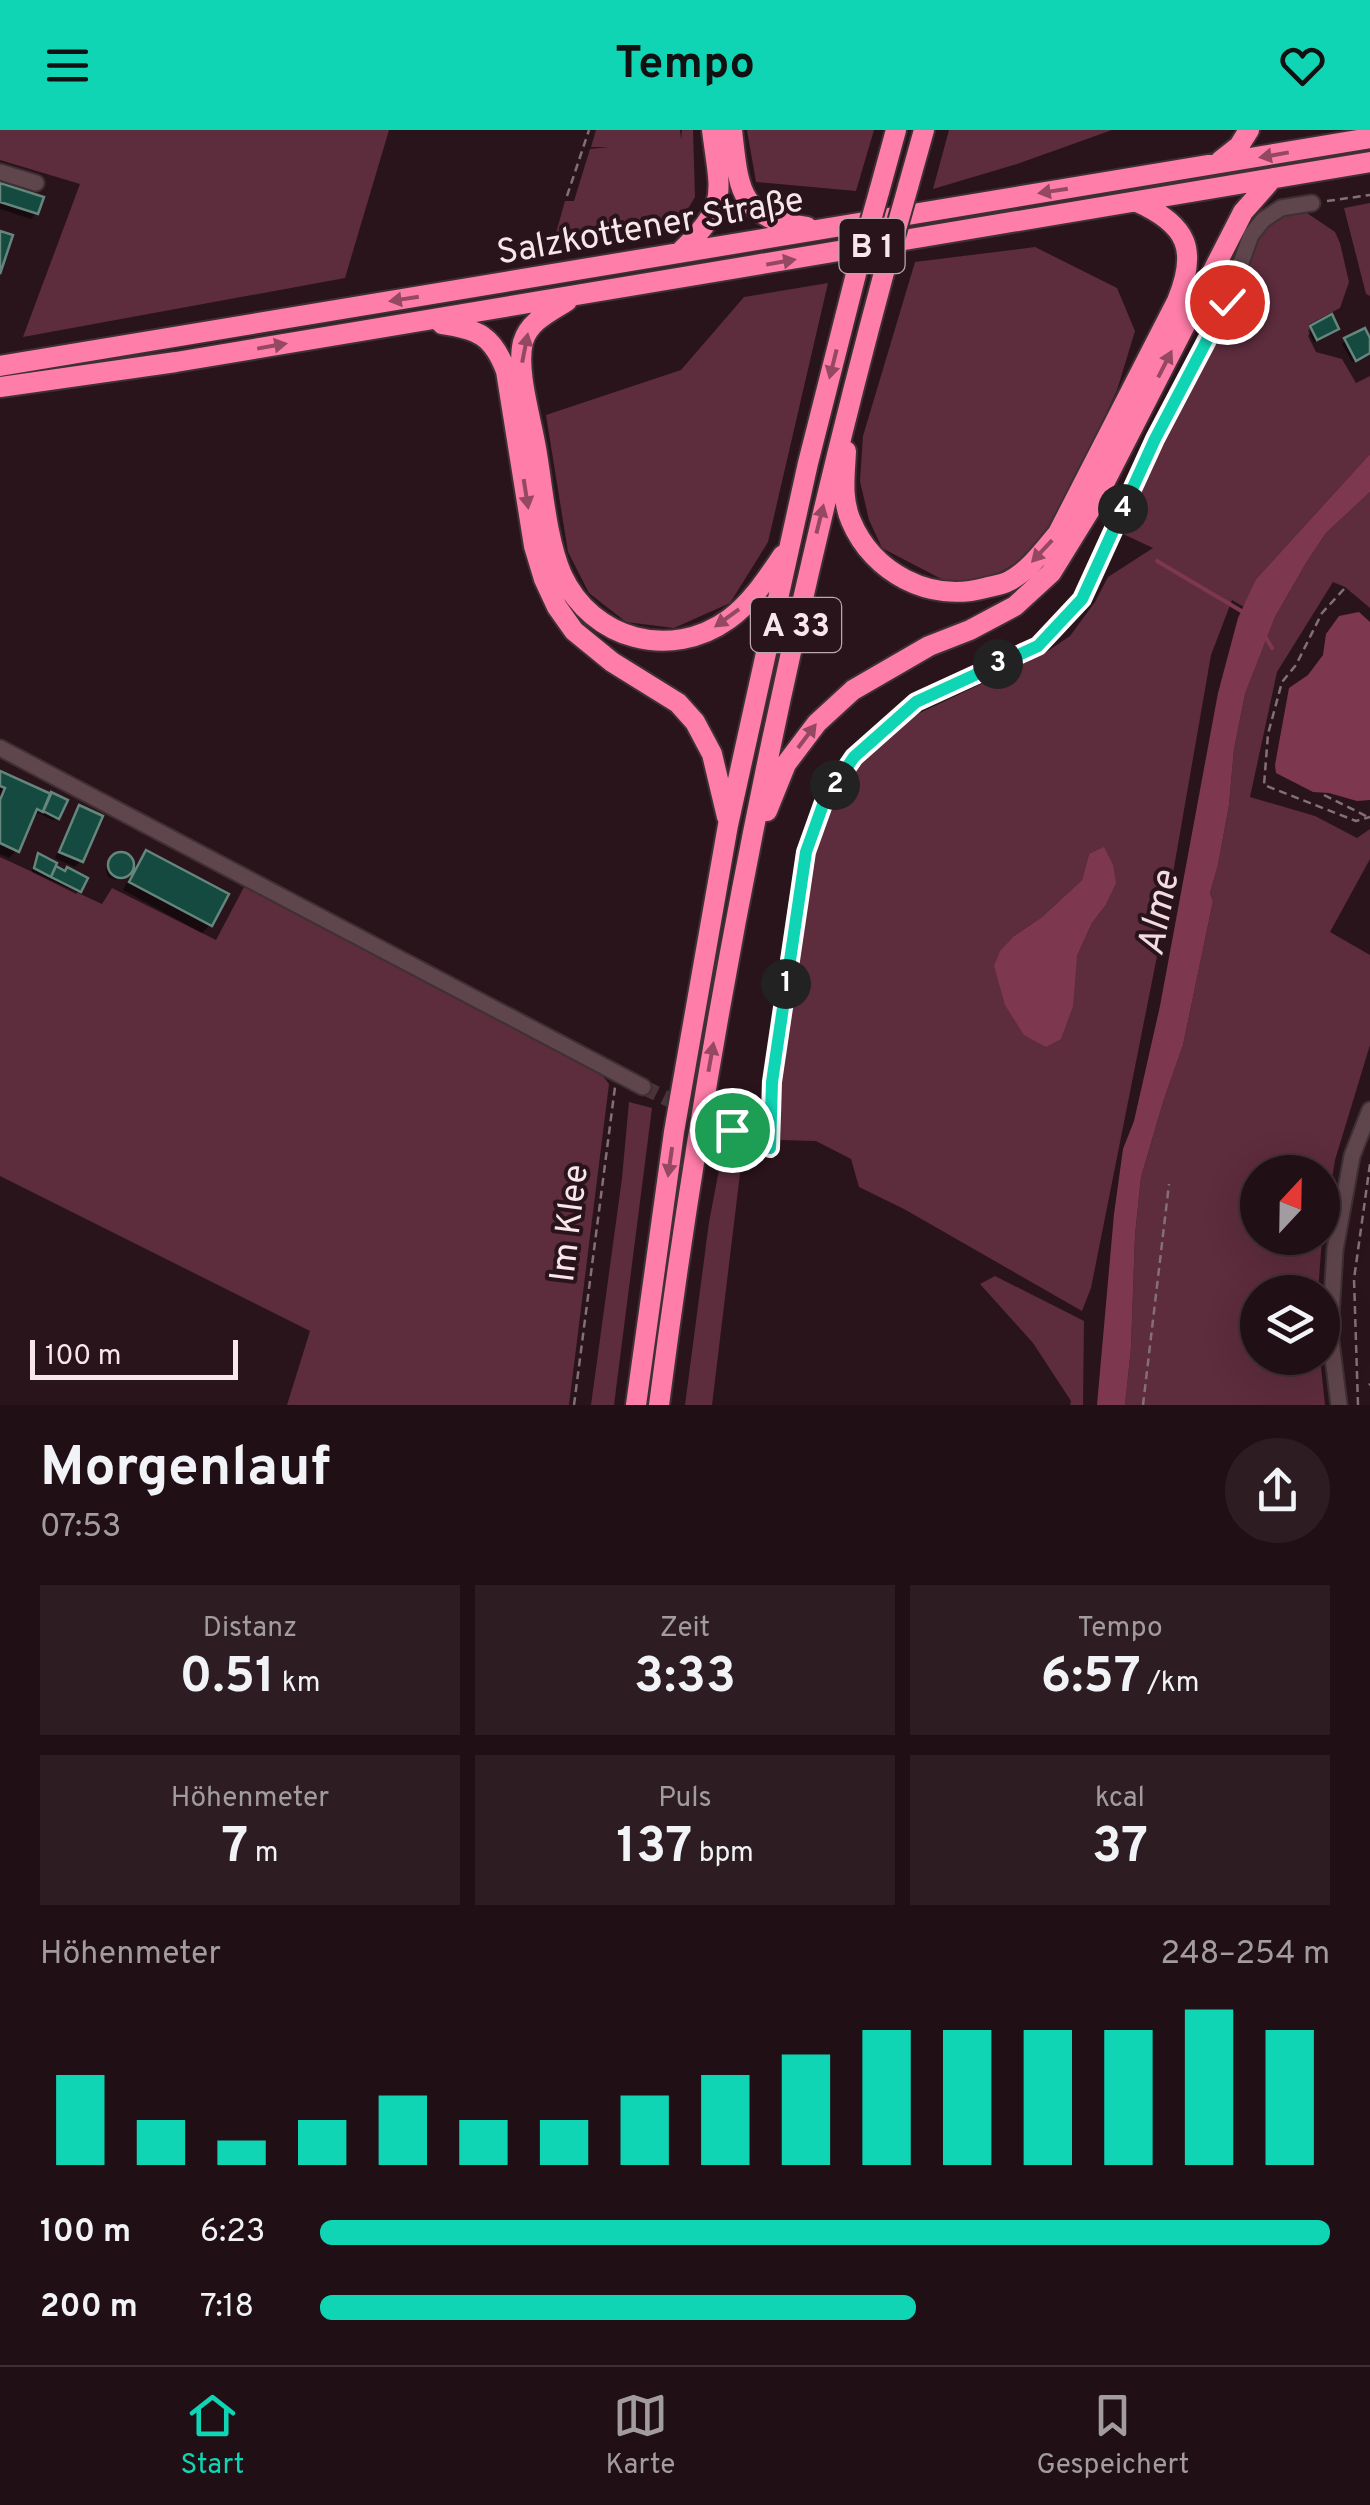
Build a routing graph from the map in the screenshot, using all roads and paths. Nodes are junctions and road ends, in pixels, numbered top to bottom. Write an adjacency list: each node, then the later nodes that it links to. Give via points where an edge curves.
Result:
1 (589, 130): 15 (path)
2 (712, 130): 19 (highway, via 718,205)
3 (732, 130): 18 (highway, via 738,183 754,208 768,219)
4 (896, 130): 25 (highway, A 33, one-way to 25, bridge)
5 (924, 130): 24 (highway, A 33, bridge)
6 (1249, 130): 10 (highway)
7 (1352, 130): 8 (highway)
8 (1370, 135): 10 (highway, Salzkottener Straße / B 1, one-way to 10)
9 (1370, 162): 12 (highway, Salzkottener Straße)
10 (1217, 164): 18 (highway, Salzkottener Straße / B 1, one-way to 18)
11 (0, 172): 13 (street)
12 (1272, 179): 16 (highway, Salzkottener Straße); 31 (highway, one-way to 12, via 786,764 817,723 853,690 1015,606 1051,573 1093,505 1242,212)
13 (36, 183)
14 (1370, 194): 17 (path)
15 (568, 196)
16 (1136, 201): 20 (highway, Salzkottener Straße / B 1, one-way to 16); 24 (highway, one-way to 24, via 1182,233 1185,280 1058,534 1009,582 970,592 922,588 898,577 862,541 844,494)
17 (1312, 204): 35 (street, via 1281,208 1250,235 1227,302 1082,599 1038,646 916,702 854,757 825,799 806,852 772,1082 770,1148)
18 (824, 229): 19 (highway, Salzkottener Straße / B 1)
19 (678, 254): 22 (highway, Salzkottener Straße / B 1, one-way to 22)
20 (577, 295): 21 (highway, Salzkottener Straße / B 1); 25 (highway, one-way to 20, via 728,620 686,639 648,641 620,632 579,602 552,542 522,371 524,338 534,323)
21 (416, 322): 23 (highway, Salzkottener Straße / B 1, one-way to 21); 30 (highway, one-way to 30, via 474,330 500,357 534,546 556,606 599,652 678,703 695,722 712,754)
22 (0, 366)
23 (0, 388)
24 (850, 398): 31 (highway, A 33, one-way to 24)
25 (790, 545): 30 (highway, A 33)
26 (1344, 589): 29 (path, via 1282,682 1264,785 1356,821)
27 (0, 748): 32 (street)
28 (1324, 795): 29 (path)
29 (1370, 818)
30 (728, 824): 39 (highway, A 33, one-way to 39, via 674,1132)
31 (748, 854): 40 (highway, A 33, one-way to 31)
32 (617, 1076): 33 (street); 38 (path, Im Klee)
33 (642, 1088)
34 (1370, 1110): 42 (street, via 1352,1156 1335,1250 1330,1333)
35 (732, 1130)
36 (1370, 1164): 43 (path, via 1354,1280)
37 (1169, 1184): 41 (path)
38 (574, 1405)
39 (636, 1405)
40 (659, 1405)
41 (1143, 1405)
42 (1339, 1405)
43 (1358, 1405)

